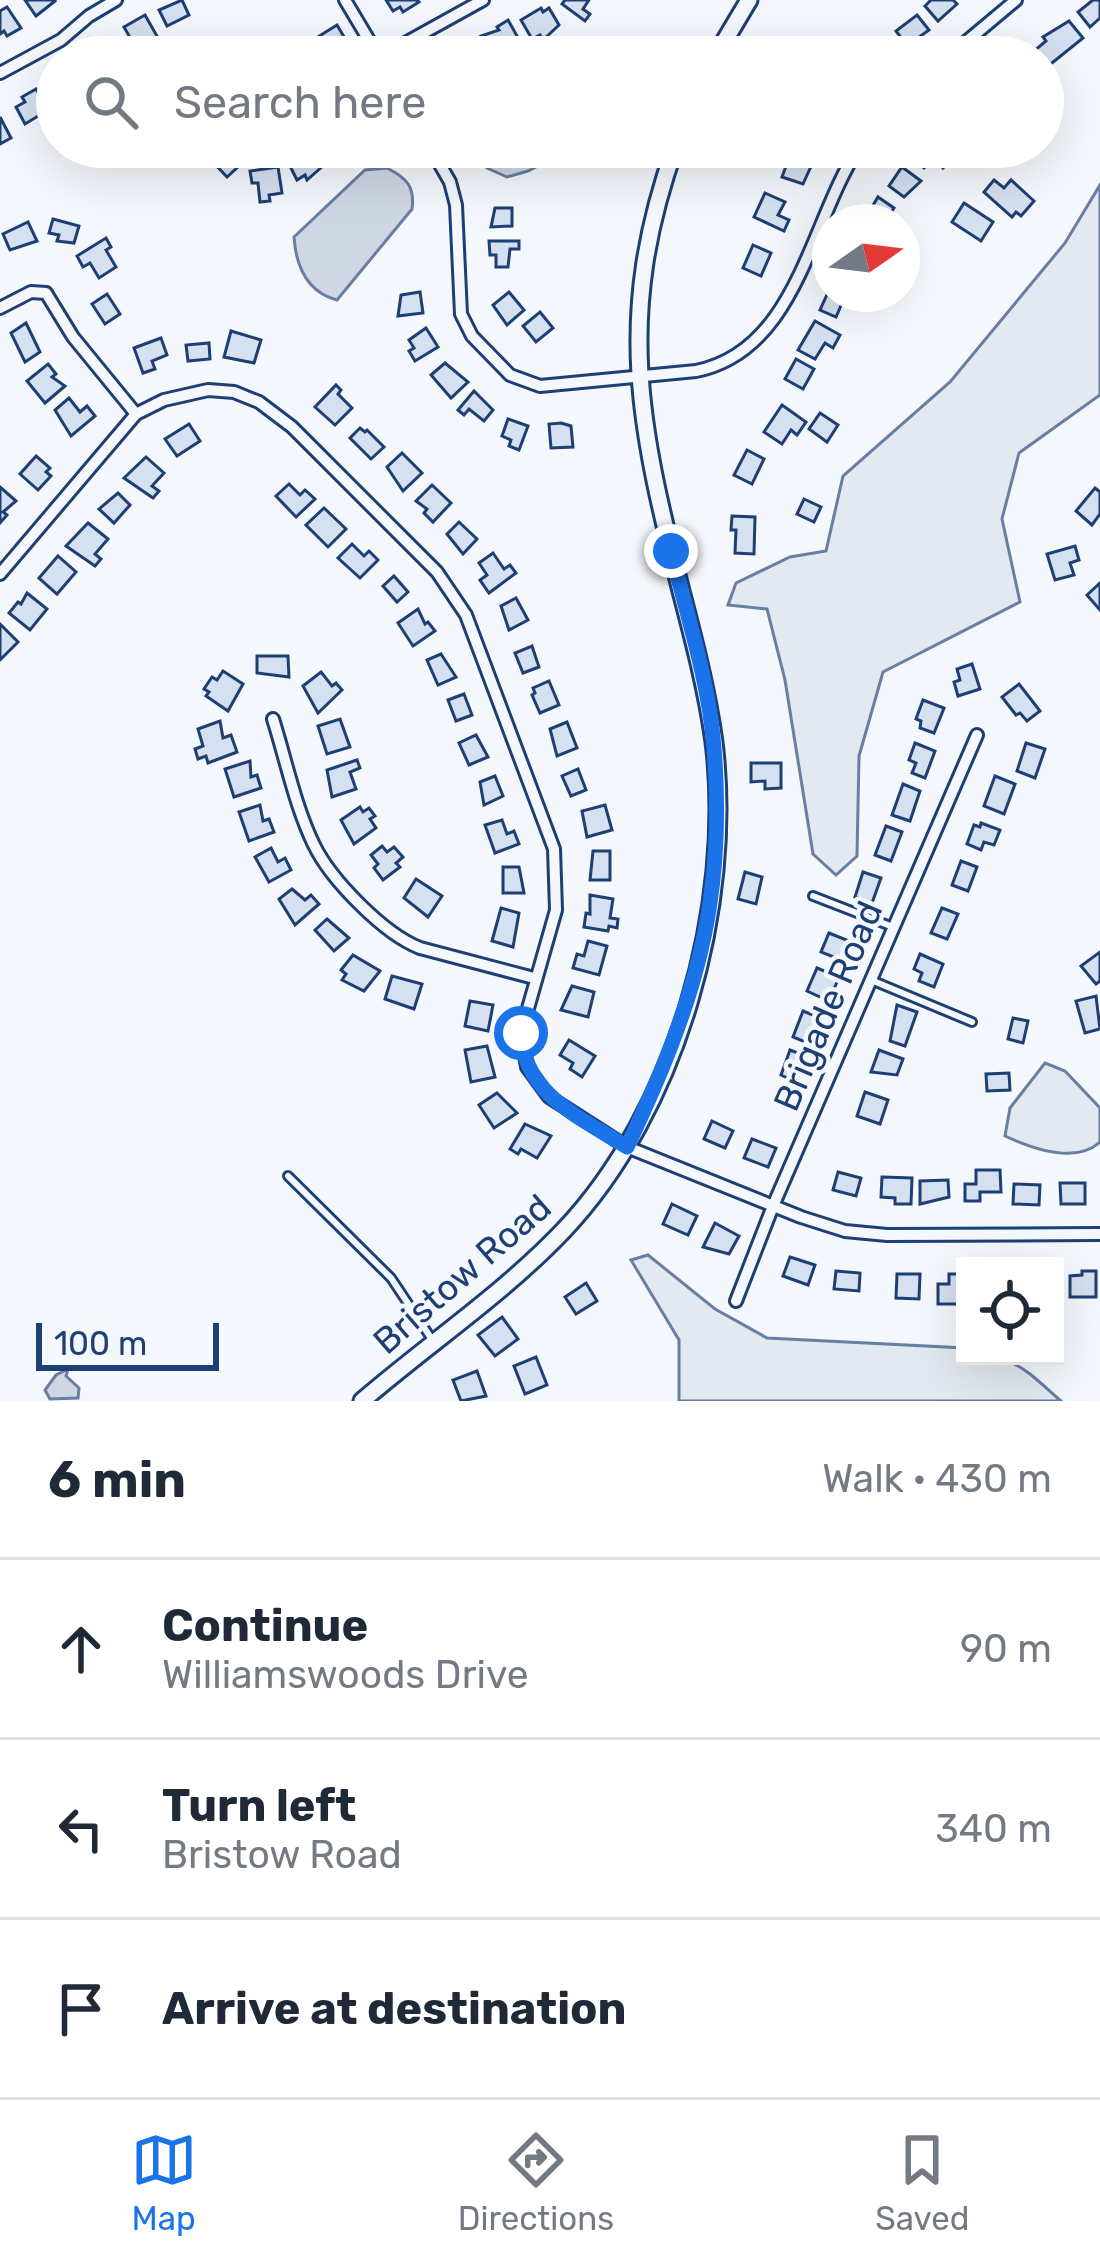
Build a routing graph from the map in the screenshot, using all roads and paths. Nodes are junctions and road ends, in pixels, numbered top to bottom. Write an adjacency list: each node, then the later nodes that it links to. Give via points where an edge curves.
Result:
1 (116, 0): 6 (street)
2 (346, 0): 7 (street)
3 (483, 0): 8 (street)
4 (749, 0): 9 (main road)
5 (1016, 0): 10 (street)
6 (66, 36)
7 (367, 36)
8 (417, 36)
9 (728, 36)
10 (973, 36)
11 (36, 54): 12 (street)
12 (0, 74)
13 (442, 168): 17 (street, via 456,205 461,314 482,347 516,380 540,386)
14 (669, 168): 17 (main road, Bristow Road, via 640,295)
15 (849, 168): 17 (street, via 761,338 710,368)
16 (0, 308): 18 (street, via 46,293)
17 (638, 376): 27 (main road, Bristow Road, via 714,745 717,835 688,1004)
18 (136, 414): 19 (street); 24 (street, via 208,390 259,402 437,572 475,634 554,849 556,910)
19 (0, 574)
20 (273, 719): 24 (street, via 312,841 377,922 420,948)
21 (977, 735): 23 (street, Brigade Road)
22 (813, 896): 23 (lane)
23 (893, 927): 25 (street, Brigade Road)
24 (534, 978): 27 (street, via 521,1033 535,1082)
25 (871, 980): 26 (lane); 29 (street, Brigade Road)
26 (972, 1022)
27 (627, 1147): 29 (street); 32 (main road, Bristow Road, via 567,1227)
28 (288, 1176): 32 (lane, via 391,1278)
29 (773, 1206): 30 (street, via 866,1234); 31 (street, Brigade Road)
30 (1100, 1234)
31 (736, 1300)
32 (433, 1341): 33 (main road, Bristow Road)
33 (362, 1401)

